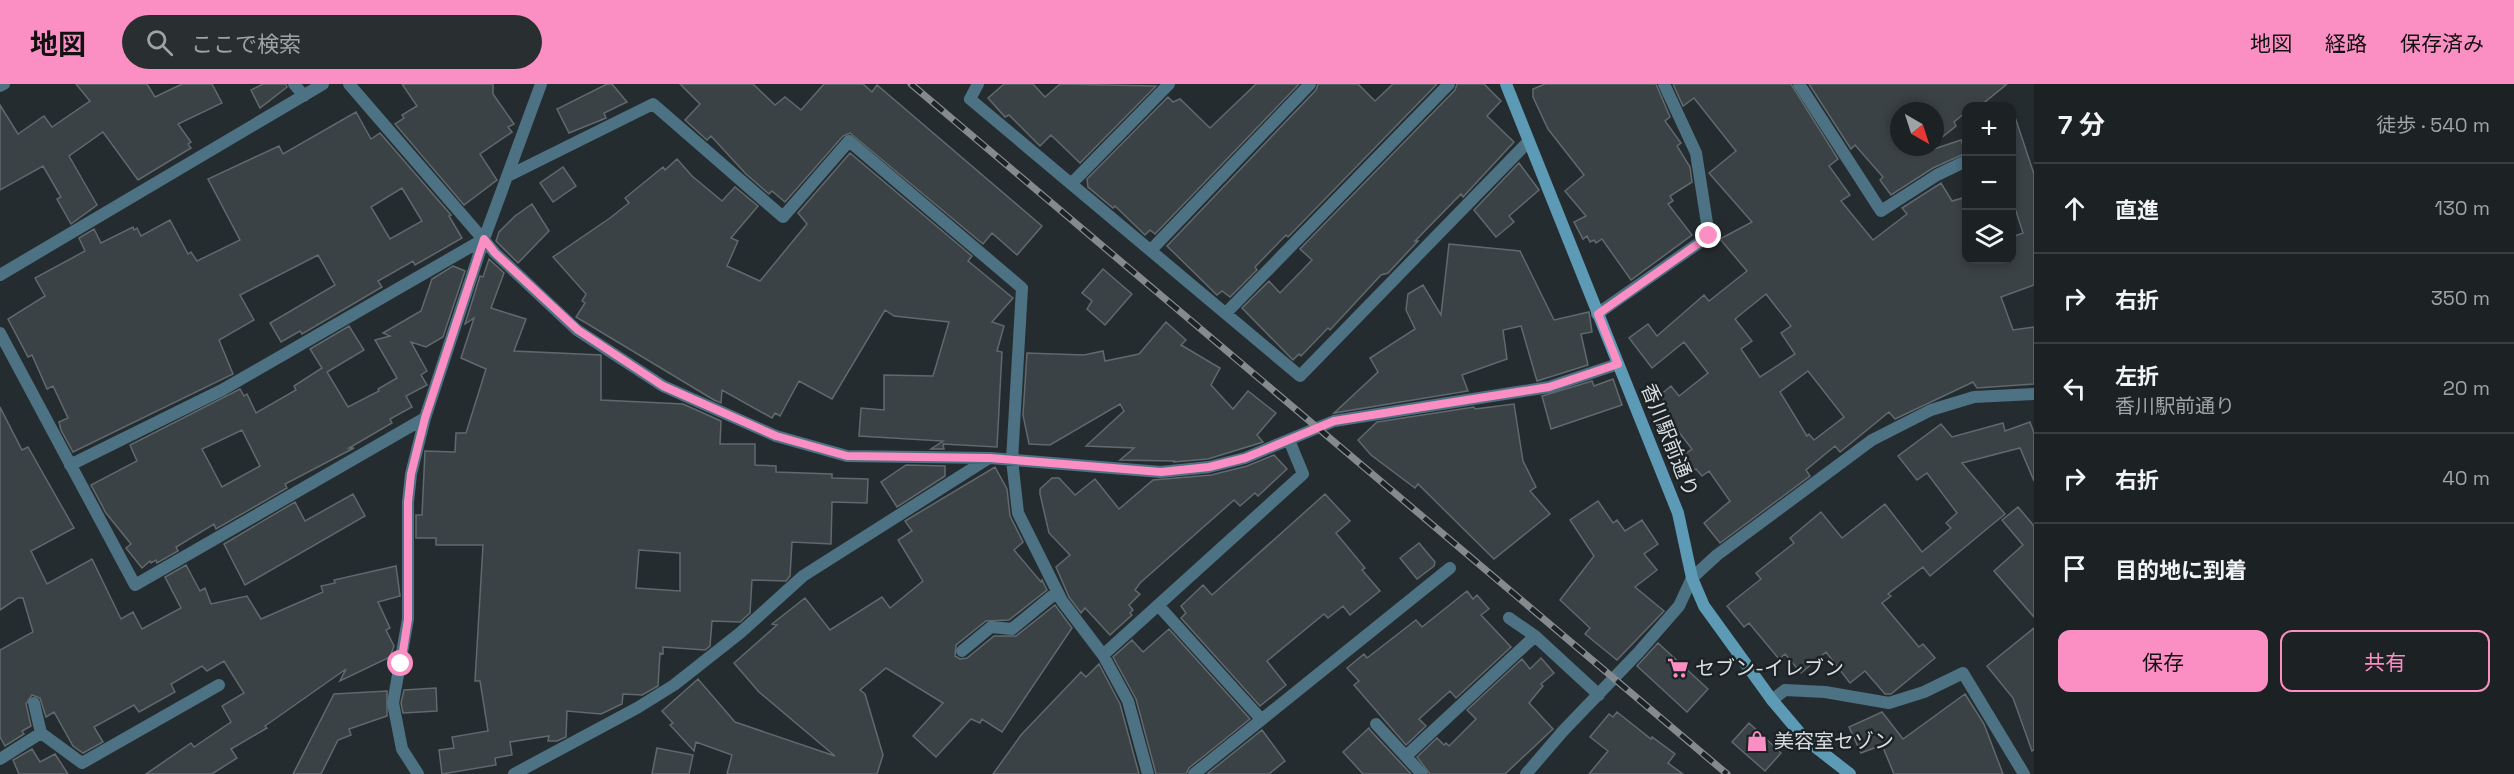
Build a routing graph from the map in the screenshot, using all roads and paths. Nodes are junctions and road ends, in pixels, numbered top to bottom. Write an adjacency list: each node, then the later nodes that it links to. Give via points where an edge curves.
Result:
1 (4, 84): 13 (street)
2 (294, 84): 14 (street)
3 (323, 84): 14 (street)
4 (348, 84): 19 (street)
5 (541, 84): 17 (street)
6 (978, 84): 18 (street, via 970,99)
7 (1169, 84): 18 (street)
8 (1310, 84): 20 (street)
9 (1449, 84): 22 (street)
10 (1506, 84): 15 (street, 香川駅前通り)
11 (1664, 84): 23 (street, via 1696,153 1709,236)
12 (1799, 84): 16 (street, via 1881,211)
13 (0, 87)
14 (304, 96): 21 (street)
15 (1528, 142): 22 (street, via 1300,376); 23 (street, 香川駅前通り)
16 (1962, 163)
17 (508, 176): 19 (street); 30 (street, via 653,104 783,217 849,141 1022,288)
18 (1071, 184): 20 (street)
19 (484, 239): 27 (street); 29 (street, via 578,330 663,386 725,414 776,436 847,456); 31 (street, via 222,390)
20 (1150, 250): 22 (street)
21 (0, 274)
22 (1226, 313)
23 (1598, 314): 25 (street, 香川駅前通り)
24 (0, 333): 31 (street)
25 (1618, 364): 28 (street, via 1549,387 1334,421); 33 (street, 香川駅前通り, via 1678,513)
26 (2034, 394): 33 (street, via 1974,397 1931,410 1872,440 1717,555)
27 (425, 418): 31 (street, via 135,585); 49 (street, via 411,474 408,619 393,703 402,749)
28 (1288, 440): 30 (street, via 1245,458 1161,472); 35 (street, via 1302,474)
29 (990, 458): 30 (street); 50 (street, via 803,576 674,685)
30 (1012, 460): 34 (street, via 1018,513)
31 (70, 465)
32 (1450, 568): 44 (street)
33 (1692, 578): 41 (street, via 1679,606); 42 (street, 香川駅前通り, via 1704,606)
34 (1057, 591): 38 (street, via 1012,629 991,627); 39 (street)
35 (1158, 605): 39 (street); 44 (street)
36 (1509, 618): 37 (street)
37 (1535, 636): 41 (street); 47 (street)
38 (962, 651)
39 (1103, 655): 51 (street, via 1128,701)
40 (219, 686): 46 (street, via 82,763)
41 (1599, 695): 54 (street)
42 (1772, 700): 55 (street, 香川駅前通り, via 1805,739); 56 (street, via 1785,690 1889,703 1963,673)
43 (34, 703): 46 (street)
44 (1261, 719): 52 (street)
45 (1376, 724): 47 (street)
46 (41, 733): 48 (street)
47 (1406, 756): 53 (street)
48 (0, 759)
49 (418, 774)
50 (514, 774)
51 (1148, 774)
52 (1194, 774)
53 (1422, 774)
54 (1526, 774)
55 (1850, 774)
56 (2024, 774)

